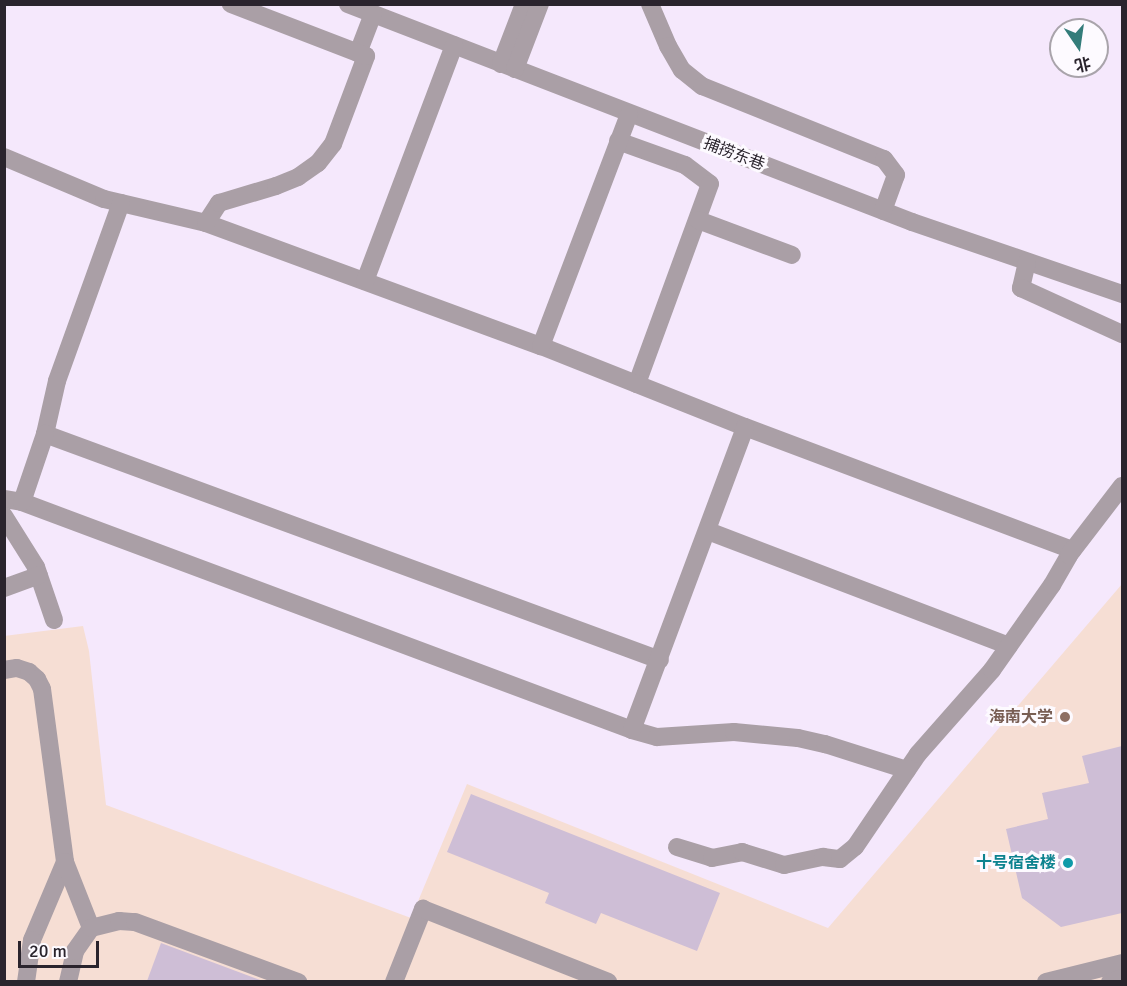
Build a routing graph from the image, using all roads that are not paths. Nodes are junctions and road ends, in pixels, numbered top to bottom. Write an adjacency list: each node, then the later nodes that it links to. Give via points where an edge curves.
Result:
1 (231, 4): 8 (street)
2 (348, 4): 6 (street, 捕捞东巷)
3 (524, 4): 9 (street)
4 (540, 4): 9 (street)
5 (650, 4): 14 (street, via 682,70 702,86 884,159 896,175)
6 (373, 14): 7 (street, 捕捞东巷); 8 (street)
7 (454, 45): 9 (street, 捕捞东巷); 19 (street)
8 (358, 53): 16 (street, via 366,56 333,144 318,163 276,186 219,203)
9 (508, 67): 10 (street, 捕捞东巷)
10 (628, 114): 11 (street); 14 (street, 捕捞东巷)
11 (618, 141): 15 (street, via 685,165 710,184); 22 (street)
12 (4, 157): 13 (street)
13 (121, 203): 16 (street); 25 (street, via 57,381)
14 (883, 211): 18 (street, 捕捞东巷)
15 (698, 220): 17 (street); 23 (street)
16 (206, 223): 19 (street)
17 (792, 255)
18 (1027, 262): 20 (street, 捕捞东巷); 21 (street, via 1021,288)
19 (365, 281): 22 (street)
20 (1122, 294)
21 (1122, 334)
22 (541, 346): 23 (street)
23 (637, 384): 24 (street)
24 (745, 427): 29 (street); 30 (street)
25 (45, 434): 27 (street); 35 (street)
26 (1122, 486): 30 (street)
27 (14, 501): 37 (street)
28 (4, 516): 31 (street)
29 (708, 531): 34 (street); 35 (street)
30 (1073, 550): 34 (street)
31 (39, 575): 32 (street); 33 (street)
32 (4, 588)
33 (54, 620)
34 (1009, 646): 38 (street)
35 (660, 660): 37 (street)
36 (4, 670): 40 (street, via 29,672 42,689)
37 (632, 730): 38 (street, via 657,737 734,732 798,738)
38 (907, 770): 39 (street, via 855,847 840,859 823,857 784,865 742,852 712,858)
39 (677, 846)
40 (65, 862): 41 (street); 44 (street, via 32,940)
41 (91, 928): 45 (street, via 75,951); 46 (street, via 119,921 135,922)
42 (1122, 963): 49 (street)
43 (1122, 978): 50 (street)
44 (26, 981)
45 (68, 981)
46 (298, 981)
47 (394, 981): 48 (street, via 423,909)
48 (608, 981)
49 (1046, 981)
50 (1110, 981)

